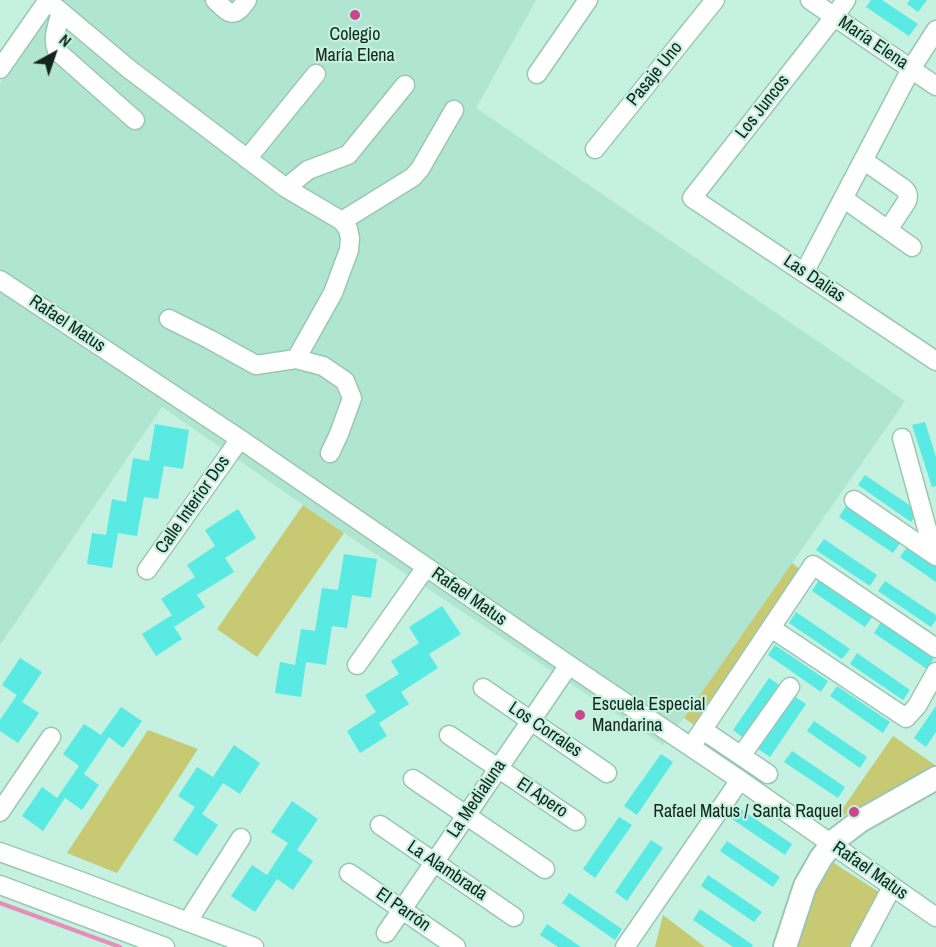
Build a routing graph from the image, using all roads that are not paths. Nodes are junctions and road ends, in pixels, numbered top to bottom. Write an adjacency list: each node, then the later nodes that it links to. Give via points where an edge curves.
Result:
1 (215, 0): 2 (street, via 233,13)
2 (247, 0)
3 (588, 0): 13 (street)
4 (715, 0): 18 (street, Pasaje Uno)
5 (810, 0): 8 (street, María Elena)
6 (846, 0): 8 (street, Los Juncos)
7 (52, 4): 10 (street); 17 (street, via 57,51); 19 (street)
8 (834, 17): 11 (street, María Elena); 22 (street, Los Juncos)
9 (936, 30): 11 (street)
10 (0, 69)
11 (911, 69): 15 (street, María Elena); 20 (street)
12 (316, 74): 19 (street)
13 (537, 74)
14 (405, 85): 21 (street, via 348,155 308,170)
15 (936, 86)
16 (454, 110): 24 (street, via 413,177)
17 (135, 120)
18 (595, 148)
19 (247, 159): 21 (street)
20 (863, 160): 23 (street); 25 (street, via 908,193)
21 (286, 188): 24 (street)
22 (692, 198): 27 (street, Las Dalias)
23 (843, 198): 25 (street); 27 (street)
24 (342, 221): 30 (street, via 350,238 349,250 333,293)
25 (888, 230): 26 (street)
26 (912, 247)
27 (804, 273): 31 (street, Las Dalias)
28 (0, 280): 33 (street, Rafael Matus)
29 (169, 320): 30 (street, via 256,365)
30 (296, 359): 34 (street, via 322,366 345,381 352,398)
31 (936, 361)
32 (902, 438): 36 (street)
33 (240, 439): 37 (street, Rafael Matus); 38 (street, Calle Interior Dos)
34 (330, 453)
35 (854, 500): 36 (street)
36 (935, 555)
37 (426, 567): 41 (street); 42 (street, Rafael Matus)
38 (147, 570)
39 (771, 628): 40 (street, via 813,565); 43 (street, via 906,718); 47 (street)
40 (936, 648)
41 (357, 665)
42 (569, 665): 46 (street, La Medialuna); 50 (street, Rafael Matus)
43 (936, 672)
44 (790, 687): 51 (street)
45 (483, 688): 46 (street, Los Corrales)
46 (531, 721): 52 (street, La Medialuna); 53 (street, Los Corrales)
47 (703, 730): 50 (street); 51 (street)
48 (449, 735): 52 (street, El Apero)
49 (46, 744): 58 (street)
50 (691, 747): 57 (street, Rafael Matus)
51 (741, 756): 54 (street)
52 (498, 768): 59 (street, La Medialuna); 60 (street, El Apero)
53 (607, 773)
54 (768, 774)
55 (936, 777): 63 (main road, via 851,827)
56 (413, 779): 59 (street)
57 (740, 780): 63 (street, Rafael Matus); 78 (street)
58 (0, 812)
59 (466, 816): 65 (street, La Medialuna); 66 (street)
60 (576, 821)
61 (380, 825): 65 (street, La Alambrada)
62 (241, 838): 73 (street)
63 (831, 844): 69 (street, Rafael Matus); 79 (main road, via 805,886)
64 (0, 852): 73 (street)
65 (434, 862): 70 (street, La Medialuna); 71 (street, La Alambrada)
66 (545, 869)
67 (349, 873): 70 (street, El Parrón)
68 (0, 885): 75 (street)
69 (892, 887): 72 (street, Rafael Matus); 80 (street)
70 (402, 909): 74 (street, La Medialuna); 77 (street, El Parrón)
71 (514, 917)
72 (936, 917)
73 (188, 921): 76 (street)
74 (386, 933)
75 (165, 947)
76 (254, 947)
77 (456, 947)
78 (625, 947)
79 (785, 947)
80 (860, 947)

